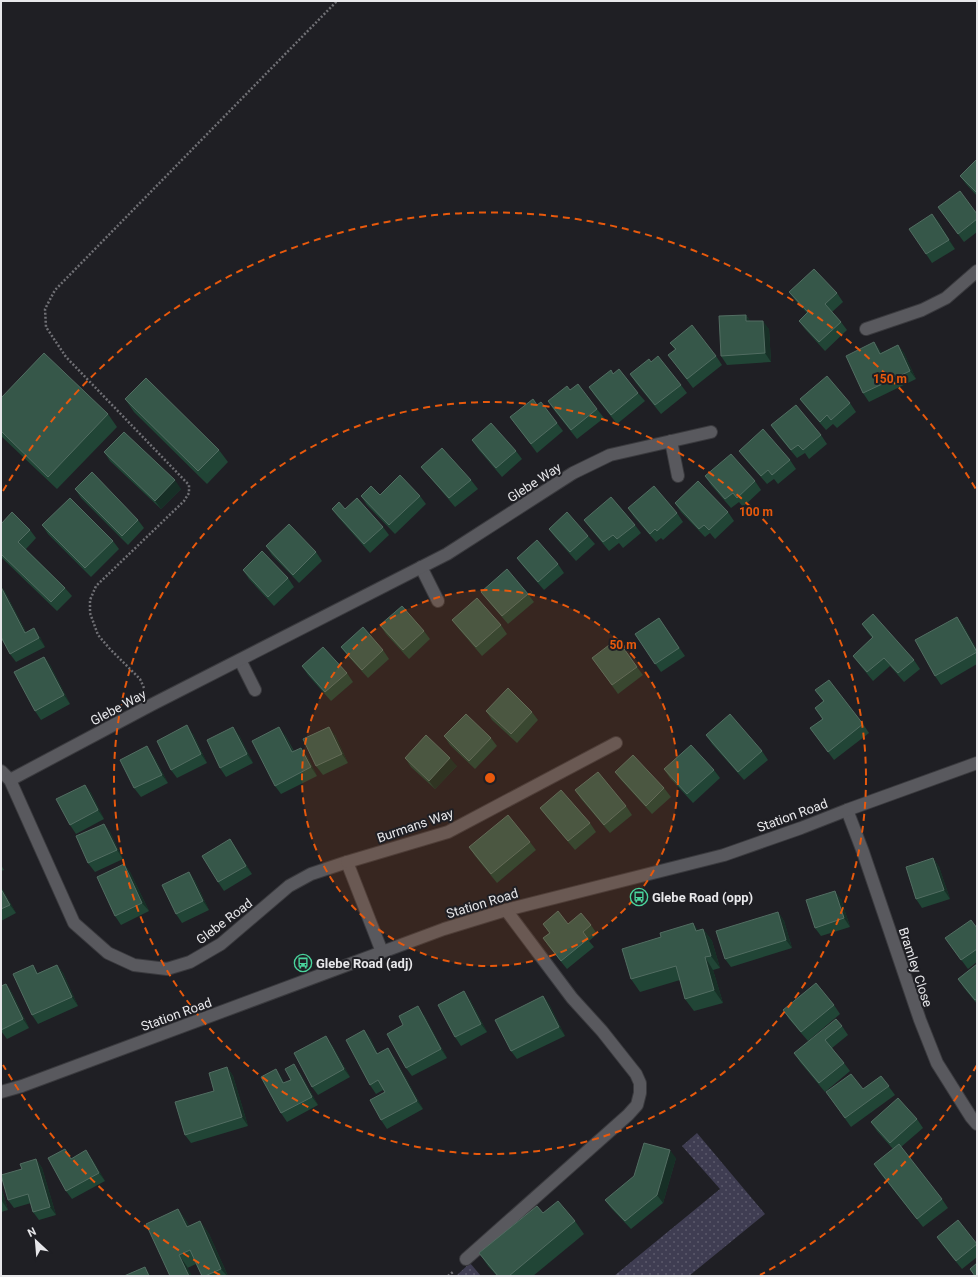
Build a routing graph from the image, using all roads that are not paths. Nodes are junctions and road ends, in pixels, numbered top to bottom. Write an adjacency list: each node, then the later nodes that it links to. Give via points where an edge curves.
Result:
1 (977, 271): 2 (street, via 946,298 922,310)
2 (866, 329)
3 (711, 432): 4 (street, Glebe Way)
4 (671, 441): 5 (street); 6 (street, Glebe Way, via 610,455 592,463)
5 (678, 476)
6 (421, 567): 7 (street); 8 (street, Glebe Way)
7 (438, 601)
8 (240, 660): 9 (street); 13 (street, Glebe Way)
9 (256, 690)
10 (616, 743): 15 (street, Burmans Way, via 448,832)
11 (977, 763): 14 (street, Station Road)
12 (1, 771): 13 (street, Glebe Road)
13 (10, 780): 15 (street, Glebe Road, via 74,923 108,953 134,965 167,969 190,962 221,944 290,886 311,874)
14 (847, 810): 16 (street, Station Road, via 724,855); 19 (street, Bramley Close, via 937,1063)
15 (348, 862): 17 (street)
16 (506, 910): 17 (street, Station Road); 20 (street, via 572,998 636,1074 640,1093 637,1105 628,1115)
17 (382, 952): 18 (street, Station Road)
18 (1, 1092)
19 (977, 1124)
20 (466, 1259)

